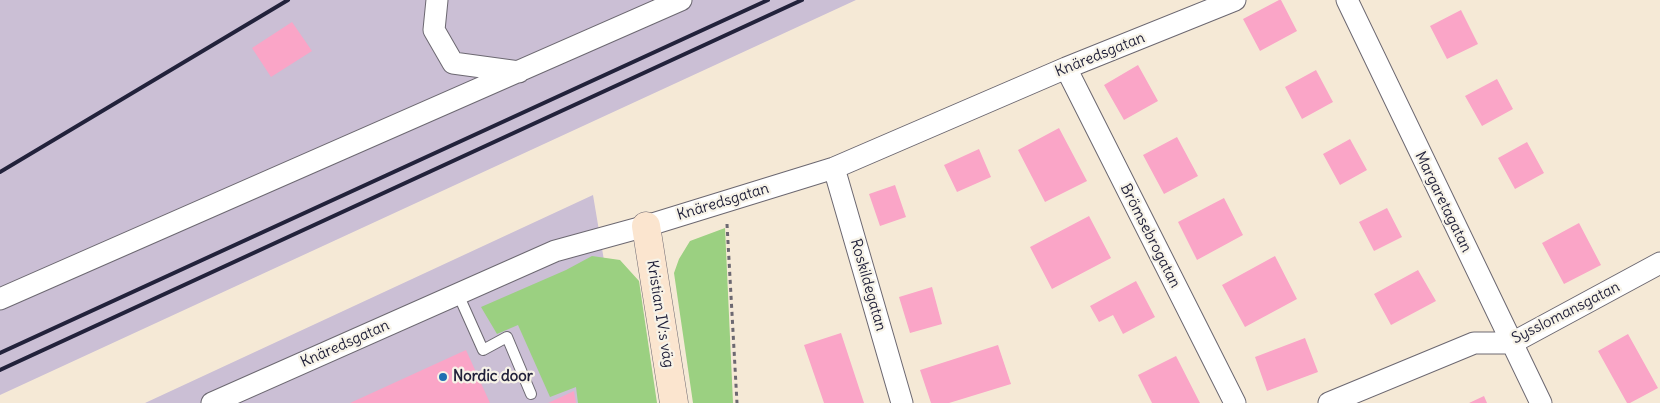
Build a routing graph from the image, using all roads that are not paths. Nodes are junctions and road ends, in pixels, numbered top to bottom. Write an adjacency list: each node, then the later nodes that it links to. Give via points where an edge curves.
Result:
1 (436, 0): 6 (street, via 434,30 453,63)
2 (681, 0): 6 (street)
3 (1235, 0): 5 (street, Knäredsgatan)
4 (1347, 0): 12 (street, Margaretagatan)
5 (1066, 68): 7 (street, Knäredsgatan); 17 (street, Brömsebrogatan)
6 (518, 72): 11 (street)
7 (834, 168): 8 (street, Knäredsgatan); 16 (street, Roskildegatan)
8 (646, 226): 10 (street, Knäredsgatan, via 555,252); 15 (street, Kristian IV:s väg)
9 (1660, 263): 12 (street, Sysslomansgatan)
10 (458, 294): 13 (lane, via 483,350 507,338); 14 (street, Knäredsgatan)
11 (0, 299)
12 (1512, 343): 18 (street, Sysslomansgatan, via 1474,343); 19 (street, Margaretagatan)
13 (531, 394)
14 (212, 403)
15 (674, 403)
16 (902, 403)
17 (1235, 403)
18 (1329, 403)
19 (1542, 403)

